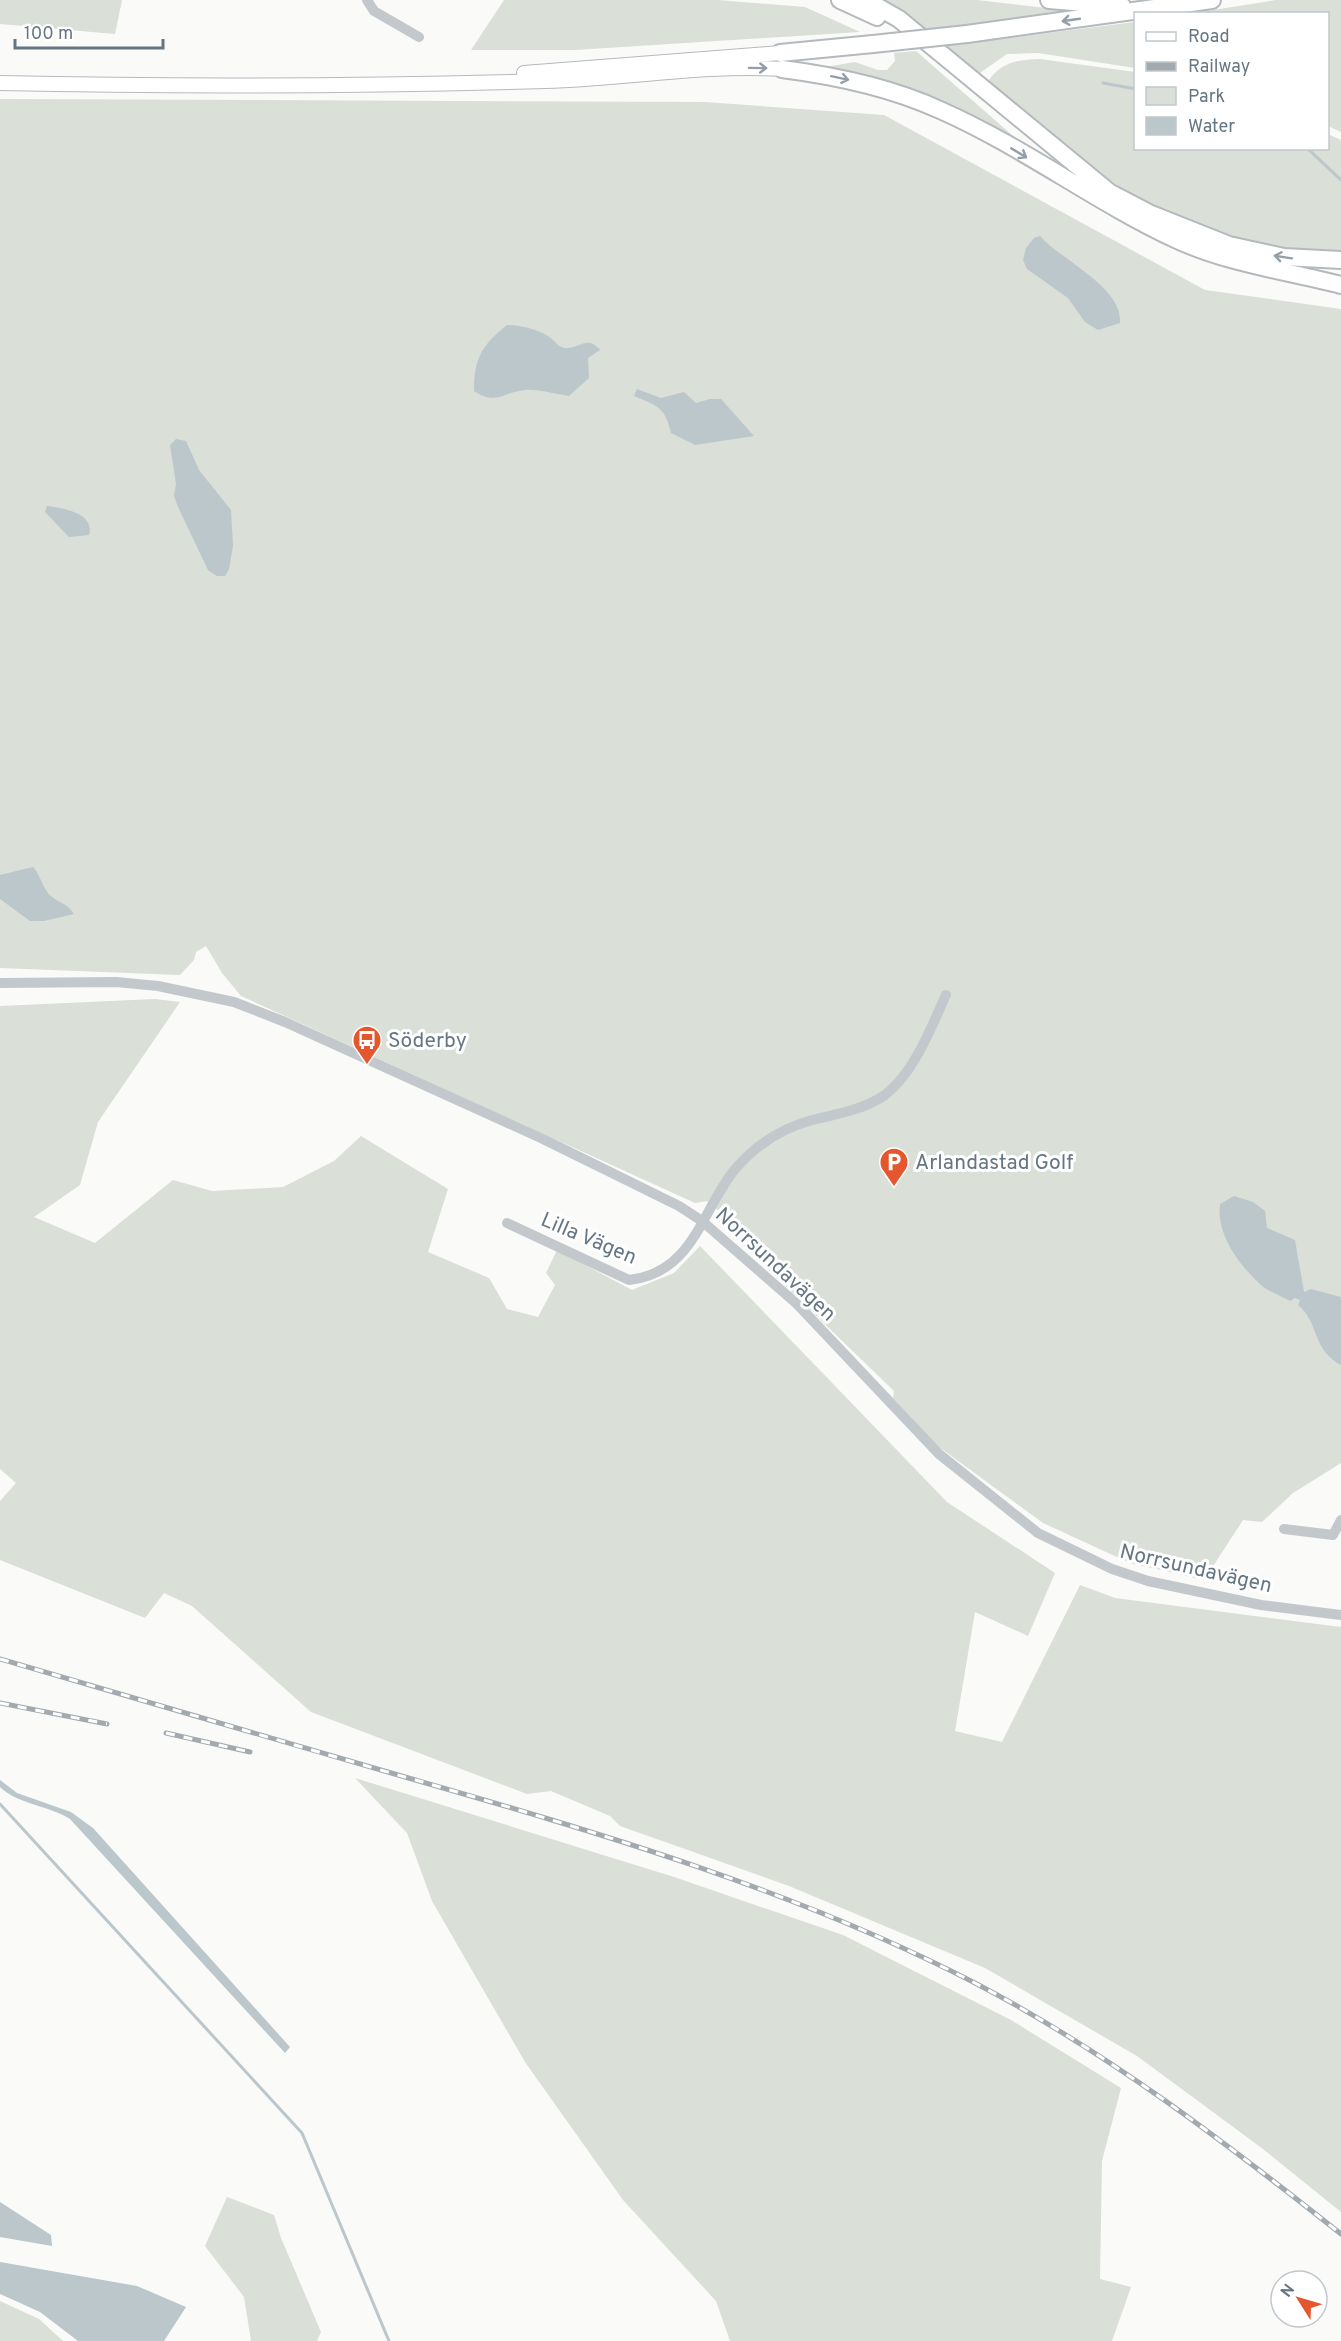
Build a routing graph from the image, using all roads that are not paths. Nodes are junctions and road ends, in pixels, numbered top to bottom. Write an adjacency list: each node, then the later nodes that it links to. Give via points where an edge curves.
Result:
1 (367, 0): 7 (street, via 374,11)
2 (840, 0): 10 (highway, via 890,25)
3 (866, 0): 11 (highway, one-way to 3, via 1284,257 1229,245 1161,219 1119,197 1072,164 899,19)
4 (1049, 0): 6 (highway)
5 (1212, 0): 6 (highway)
6 (1156, 8): 8 (highway, one-way to 8, bridge)
7 (419, 37)
8 (781, 61): 9 (main road, via 736,68 547,81 292,86); 10 (highway, one-way to 10, via 891,91 940,110)
9 (0, 82)
10 (1108, 205): 12 (highway, via 1178,241)
11 (1341, 260)
12 (1341, 285)
13 (0, 983): 15 (street, Norrsundavägen, via 116,982 158,986 234,1002 543,1138 680,1206)
14 (946, 995): 15 (street, Lilla Vägen, via 922,1046 885,1095 854,1110 810,1121 772,1137 735,1169)
15 (702, 1221): 16 (street, Lilla Vägen, via 698,1234 674,1263 649,1278 629,1280); 19 (street, Norrsundavägen, via 797,1304 939,1454 1038,1533 1112,1569 1148,1581 1261,1605)
16 (507, 1223)
17 (1341, 1520): 18 (street, via 1333,1534)
18 (1284, 1529)
19 (1341, 1615)

